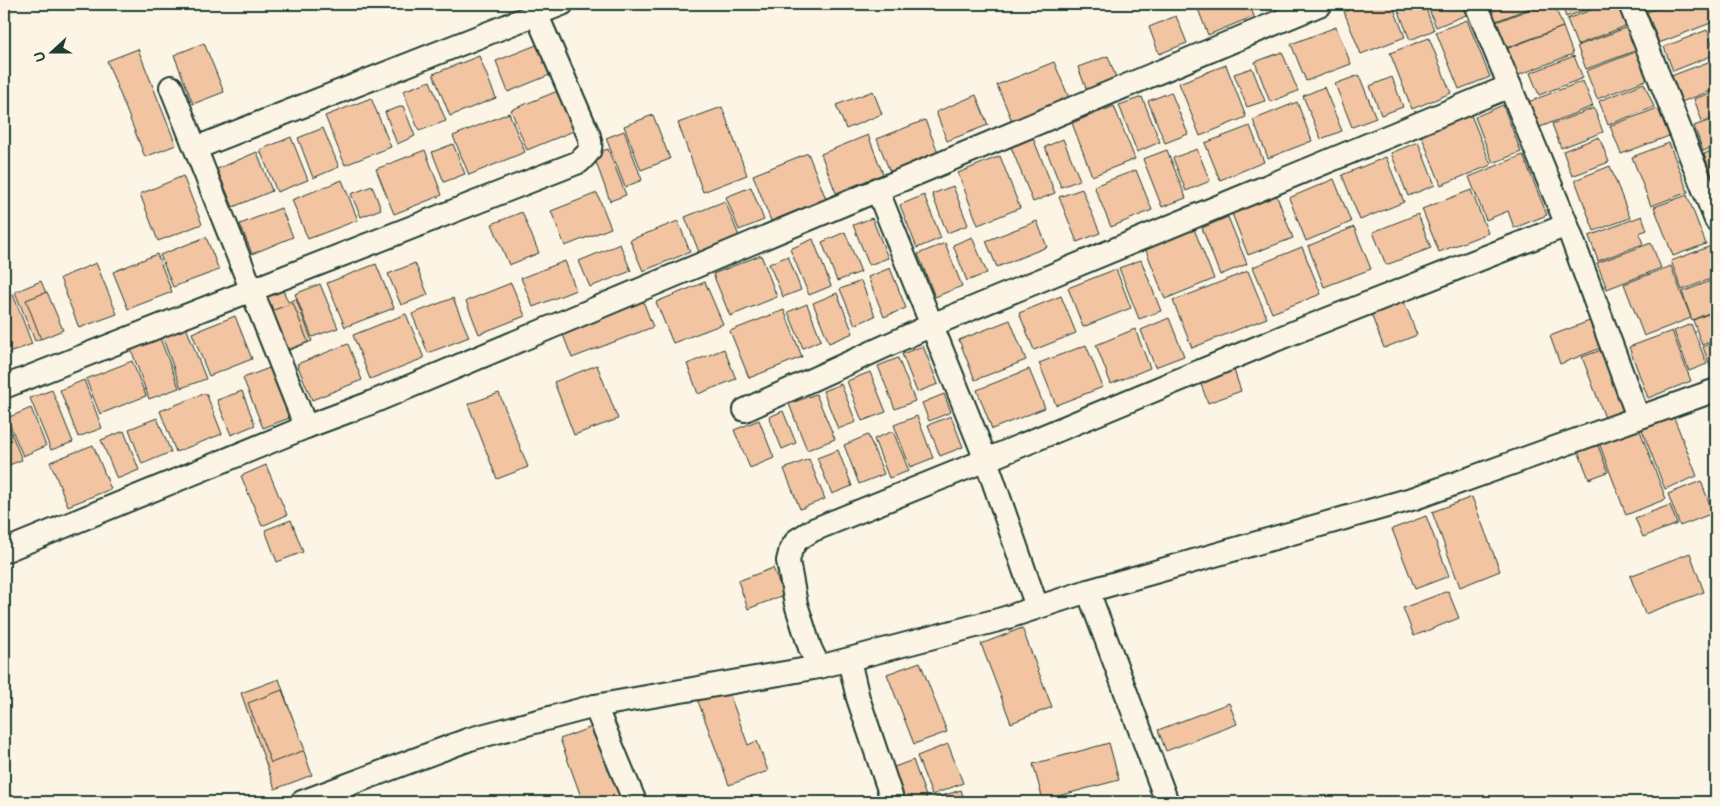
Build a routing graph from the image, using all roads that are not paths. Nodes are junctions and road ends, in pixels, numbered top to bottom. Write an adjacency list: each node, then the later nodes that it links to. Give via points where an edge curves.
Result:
1 (562, 4): 5 (street)
2 (1321, 4): 9 (street)
3 (1476, 4): 6 (street)
4 (1630, 4): 10 (street)
5 (536, 13): 8 (street); 12 (street, via 592,146 579,162)
6 (1510, 86): 11 (street); 13 (street)
7 (171, 87): 8 (street)
8 (196, 148): 12 (street)
9 (877, 189): 13 (street); 18 (street, via 378,400)
10 (1716, 220)
11 (1567, 225): 17 (street); 19 (street, via 1285,336)
12 (251, 291): 14 (street); 18 (street)
13 (932, 325): 16 (street); 19 (street)
14 (4, 388)
15 (1716, 390): 17 (street)
16 (745, 410)
17 (1638, 417): 21 (street, via 1415,498)
18 (306, 426): 20 (street)
19 (986, 460): 22 (street); 24 (street, via 813,530 797,540 788,561 796,604)
20 (4, 551)
21 (1088, 592): 22 (street); 29 (street)
22 (1037, 607): 23 (street)
23 (849, 660): 24 (street); 28 (street, via 858,698)
24 (819, 667): 25 (street)
25 (595, 706): 26 (street, via 470,739); 27 (street)
26 (302, 802)
27 (635, 802)
28 (893, 802)
29 (1167, 802)

